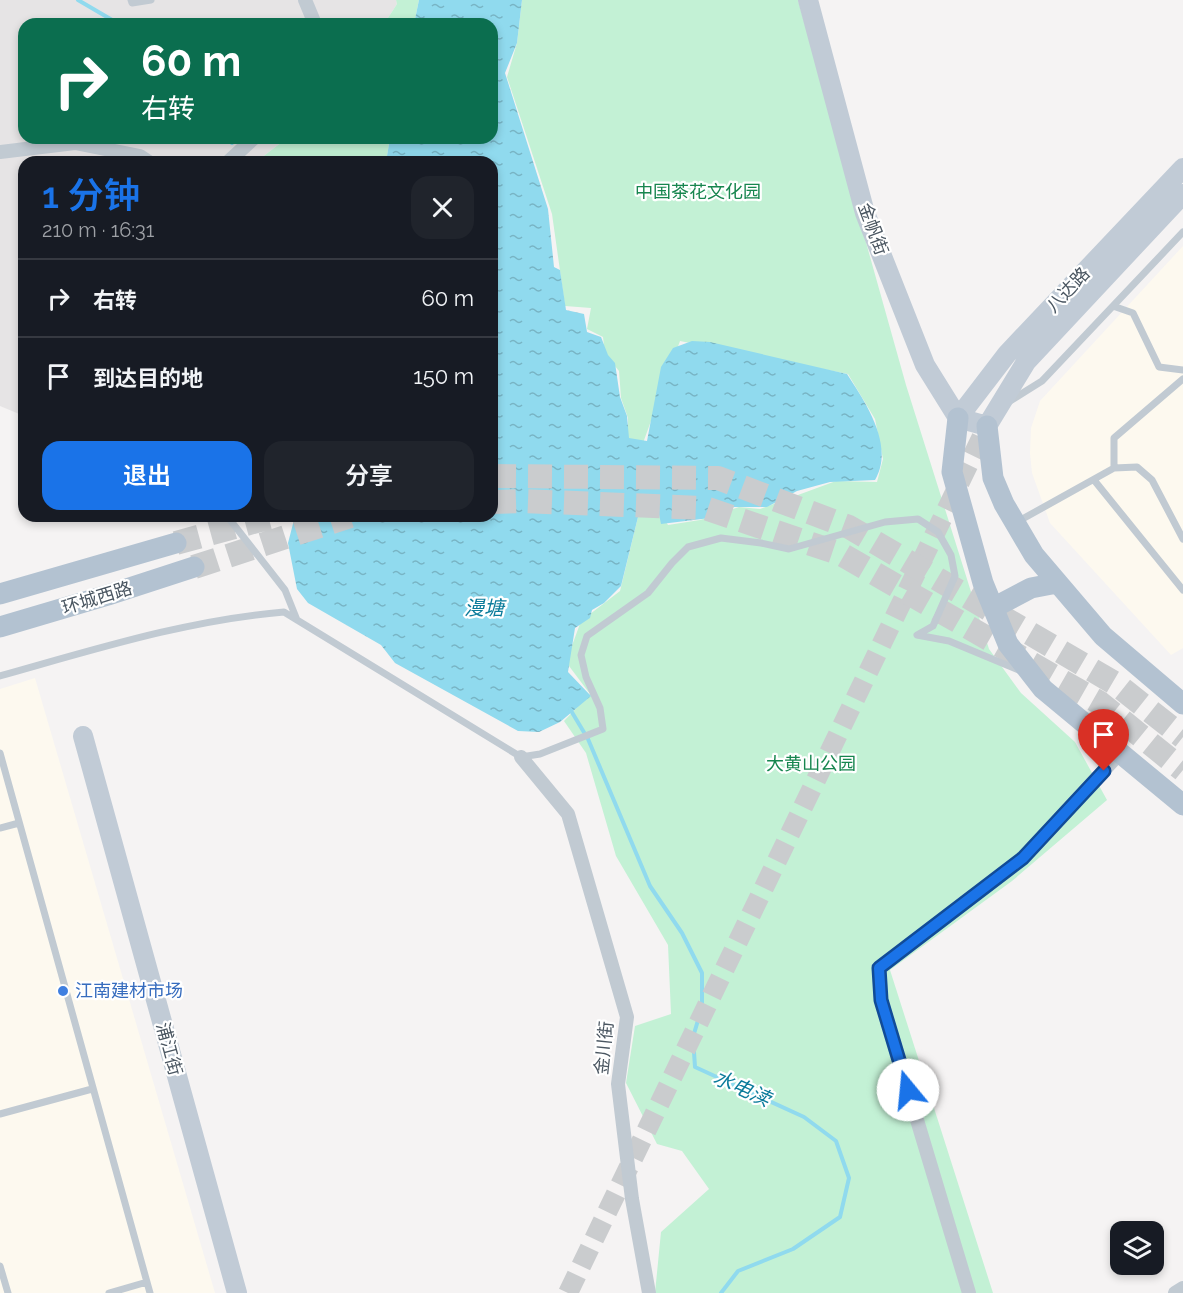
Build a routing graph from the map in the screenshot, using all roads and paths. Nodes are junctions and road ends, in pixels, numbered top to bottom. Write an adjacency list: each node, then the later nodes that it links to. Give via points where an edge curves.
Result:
1 (131, 0): 2 (lane)
2 (151, 0)
3 (305, 0): 5 (street)
4 (808, 0): 18 (street, 金帆街, via 865,213 924,365)
5 (312, 18)
6 (75, 144): 10 (street)
7 (75, 144): 9 (street)
8 (248, 144): 11 (street)
9 (0, 152)
10 (140, 156)
11 (234, 156)
12 (1183, 168): 18 (street, 八达路, via 1007,354)
13 (1183, 194): 19 (street, via 1026,362)
14 (1183, 232): 15 (lane)
15 (1113, 306): 16 (lane, via 1133,313 1159,367); 19 (lane, via 1042,381)
16 (1183, 370)
17 (1183, 379): 20 (lane, via 1114,438)
18 (958, 417): 19 (street); 30 (main road, via 952,472)
19 (992, 418): 23 (main road, via 993,478)
20 (1114, 468): 21 (lane); 24 (lane, via 1137,467 1152,480)
21 (1094, 480): 23 (lane); 28 (lane)
22 (233, 522): 31 (lane, via 285,590)
23 (1015, 523): 27 (main road)
24 (1183, 539)
25 (176, 543): 29 (main road)
26 (194, 567): 32 (main road, 环城西路)
27 (1057, 583): 30 (main road, via 1031,588); 35 (main road, via 1103,636)
28 (1183, 590)
29 (0, 594)
30 (993, 608): 34 (main road, via 1008,644)
31 (297, 620): 33 (lane, via 284,612 242,615 123,641); 39 (lane)
32 (0, 627)
33 (0, 676)
34 (1032, 676): 38 (main road); 39 (lane, via 949,641 917,635 933,626 955,576 951,555 938,532 918,519 885,522 789,549 721,538 688,547 648,593 587,636 581,655 600,708 603,729 540,753)
35 (1183, 704)
36 (83, 736): 51 (street, 浦江街)
37 (0, 753): 41 (lane)
38 (1120, 753): 40 (main road); 53 (street, via 1023,858 879,968 881,1000)
39 (521, 756): 52 (street, 金川街, via 568,814 627,1017 618,1084 632,1199)
40 (1183, 805)
41 (19, 823): 42 (lane); 43 (lane)
42 (0, 828)
43 (92, 1089): 44 (lane); 46 (lane)
44 (0, 1114)
45 (0, 1266): 48 (lane)
46 (147, 1282): 49 (lane); 50 (lane)
47 (1183, 1288): 54 (street)
48 (8, 1293)
49 (109, 1293)
50 (150, 1293)
51 (237, 1293)
52 (649, 1293)
53 (969, 1293)
54 (1175, 1293)

